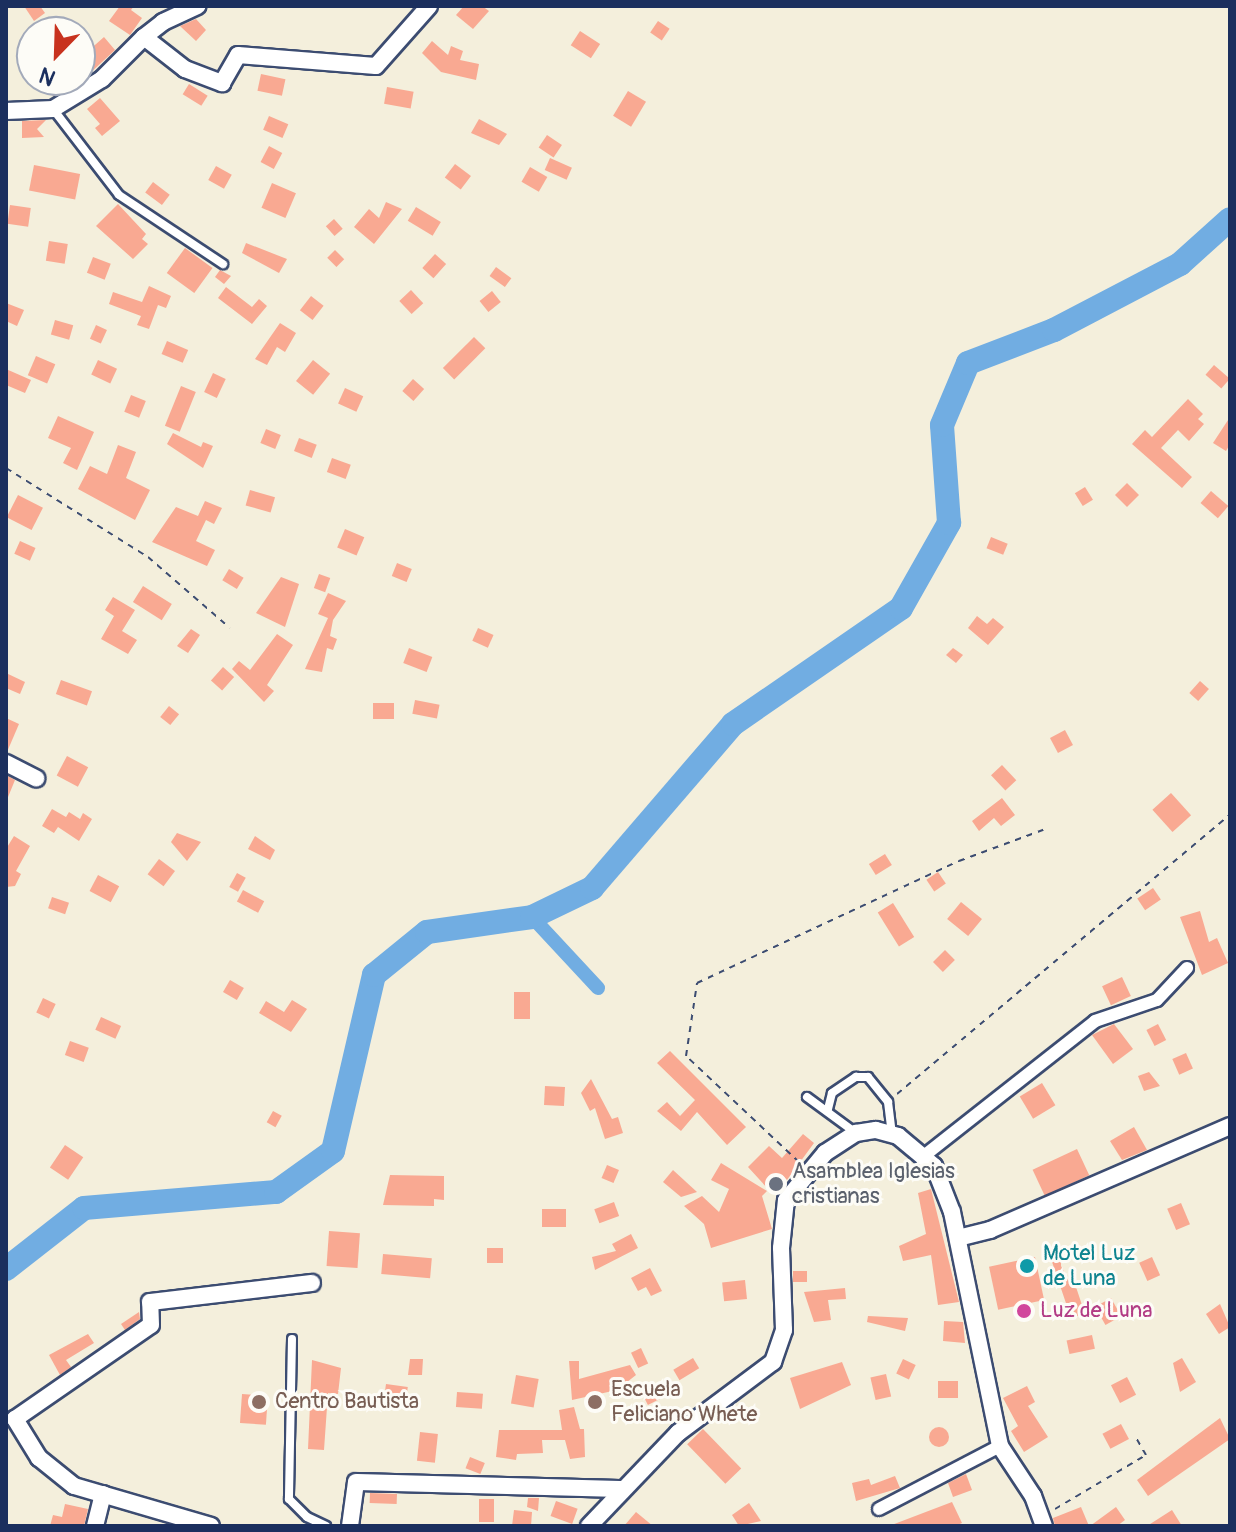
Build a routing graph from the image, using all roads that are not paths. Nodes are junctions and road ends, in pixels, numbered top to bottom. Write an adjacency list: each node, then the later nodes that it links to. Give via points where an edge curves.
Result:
1 (198, 6): 3 (street)
2 (429, 6): 3 (street, via 376,66 238,55 222,83 185,69)
3 (144, 37): 4 (street, via 102,79)
4 (53, 109): 5 (street); 6 (lane, via 119,195)
5 (6, 111)
6 (223, 264)
7 (6, 763): 8 (street)
8 (36, 778)
9 (1187, 968): 15 (street, via 1157,1000 1095,1021)
10 (807, 1097): 11 (lane)
11 (828, 1109): 13 (lane); 14 (lane, via 832,1093 856,1077 868,1077 888,1102)
12 (1229, 1128): 16 (street, via 990,1230)
13 (856, 1133): 14 (street); 20 (street, via 825,1153 786,1200 781,1248 784,1330 777,1355 678,1433)
14 (892, 1134): 15 (street)
15 (925, 1155): 16 (street, via 948,1201)
16 (958, 1238): 19 (street)
17 (312, 1283): 21 (street, via 150,1302 151,1325 15,1419 39,1458 74,1486)
18 (292, 1339): 26 (lane, via 289,1499)
19 (1000, 1446): 22 (street); 23 (street, via 1033,1496)
20 (621, 1489): 27 (street, via 356,1482); 28 (street)
21 (103, 1494): 24 (street); 25 (street)
22 (879, 1509)
23 (1042, 1522)
24 (95, 1526)
25 (211, 1526)
26 (326, 1526)
27 (350, 1526)
28 (589, 1526)

